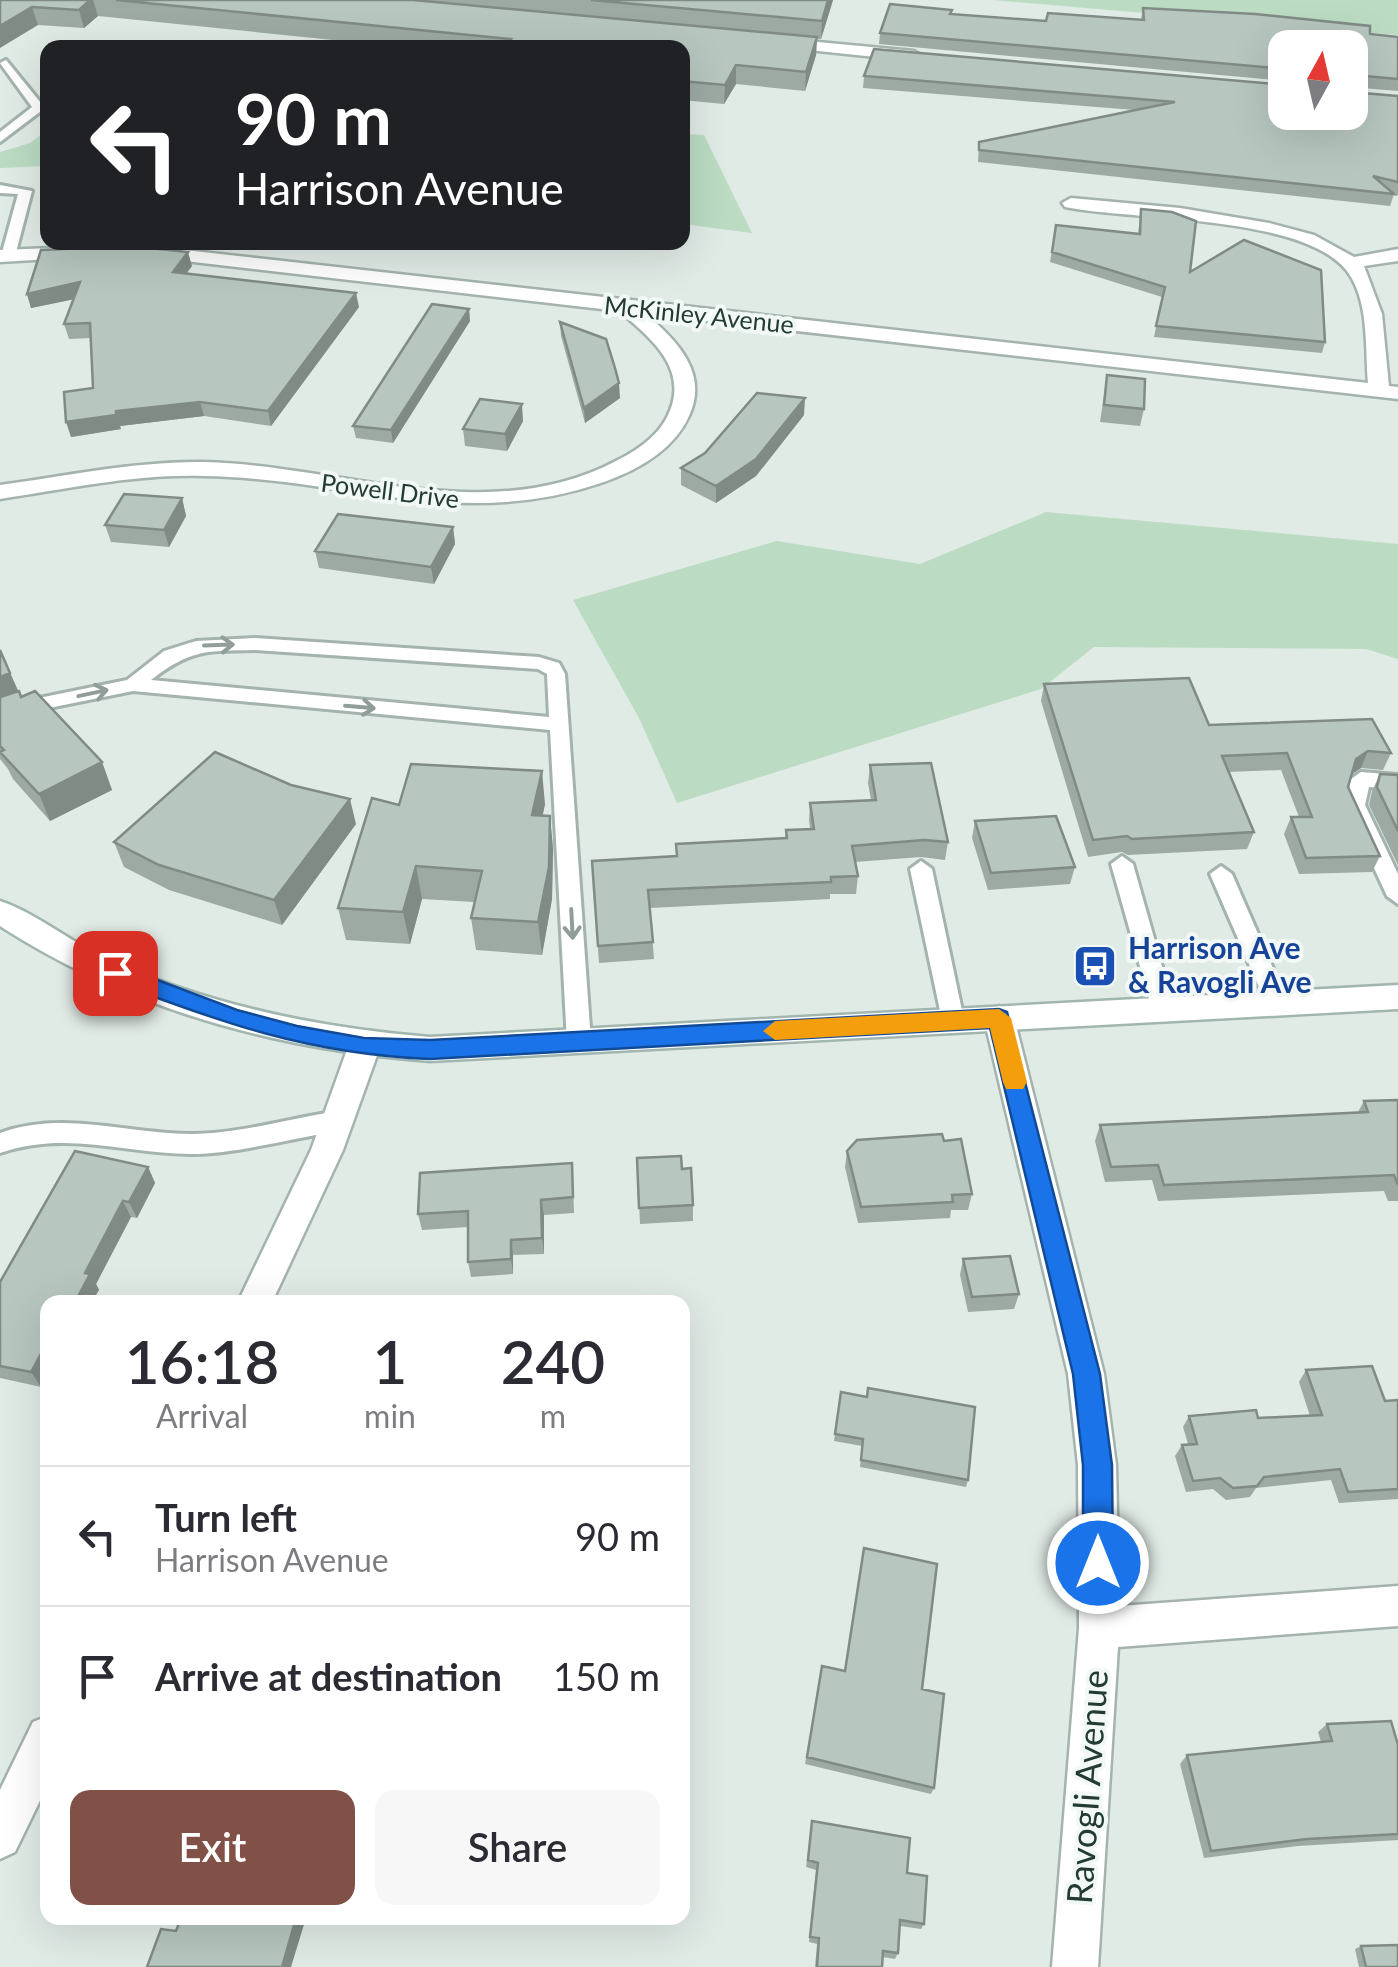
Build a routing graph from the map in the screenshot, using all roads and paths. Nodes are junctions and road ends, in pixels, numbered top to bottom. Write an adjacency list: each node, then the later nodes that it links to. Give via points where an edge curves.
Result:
1 (748, 41): 2 (street)
2 (926, 57)
3 (6, 63): 4 (lane)
4 (19, 81): 5 (lane); 6 (lane, via 39,108)
5 (0, 85)
6 (0, 138)
7 (0, 189): 11 (lane, via 25,191)
8 (1071, 203): 13 (street, via 1270,226)
9 (134, 250): 14 (street, McKinley Avenue)
10 (98, 252): 11 (street)
11 (4, 256)
12 (1398, 256): 13 (street)
13 (1352, 263): 15 (street, via 1368,292)
14 (625, 306): 15 (street, McKinley Avenue); 16 (street, Powell Drive, via 680,359 688,391 682,412 650,450 567,489 442,501 192,469)
15 (1389, 392)
16 (0, 492)
17 (133, 684): 18 (lane, one-way to 17, via 39,704); 19 (lane, one-way to 19); 19 (lane, one-way to 19, via 171,655 203,645 540,662 556,674)
18 (0, 720)
19 (559, 724): 31 (lane, one-way to 31)
20 (1398, 782): 24 (lane, via 1361,779 1355,805)
21 (1122, 864): 28 (lane)
22 (921, 869): 30 (lane)
23 (1221, 874): 27 (lane)
24 (1398, 896)
25 (0, 912): 32 (street, via 32,935 142,986 281,1031)
26 (1398, 997): 27 (street)
27 (1278, 1004): 28 (street)
28 (1163, 1009): 29 (street)
29 (999, 1018): 30 (street); 37 (street, Ravogli Avenue, via 1086,1374 1098,1465)
30 (954, 1020): 31 (street)
31 (579, 1042): 32 (street)
32 (364, 1047): 33 (street)
33 (338, 1120): 34 (lane, via 194,1144 60,1132); 35 (street)
34 (0, 1143)
35 (257, 1295)
36 (1398, 1606): 37 (street)
37 (1099, 1628): 40 (street, Ravogli Avenue)
38 (40, 1754): 39 (street)
39 (0, 1837)
40 (1075, 1967)

